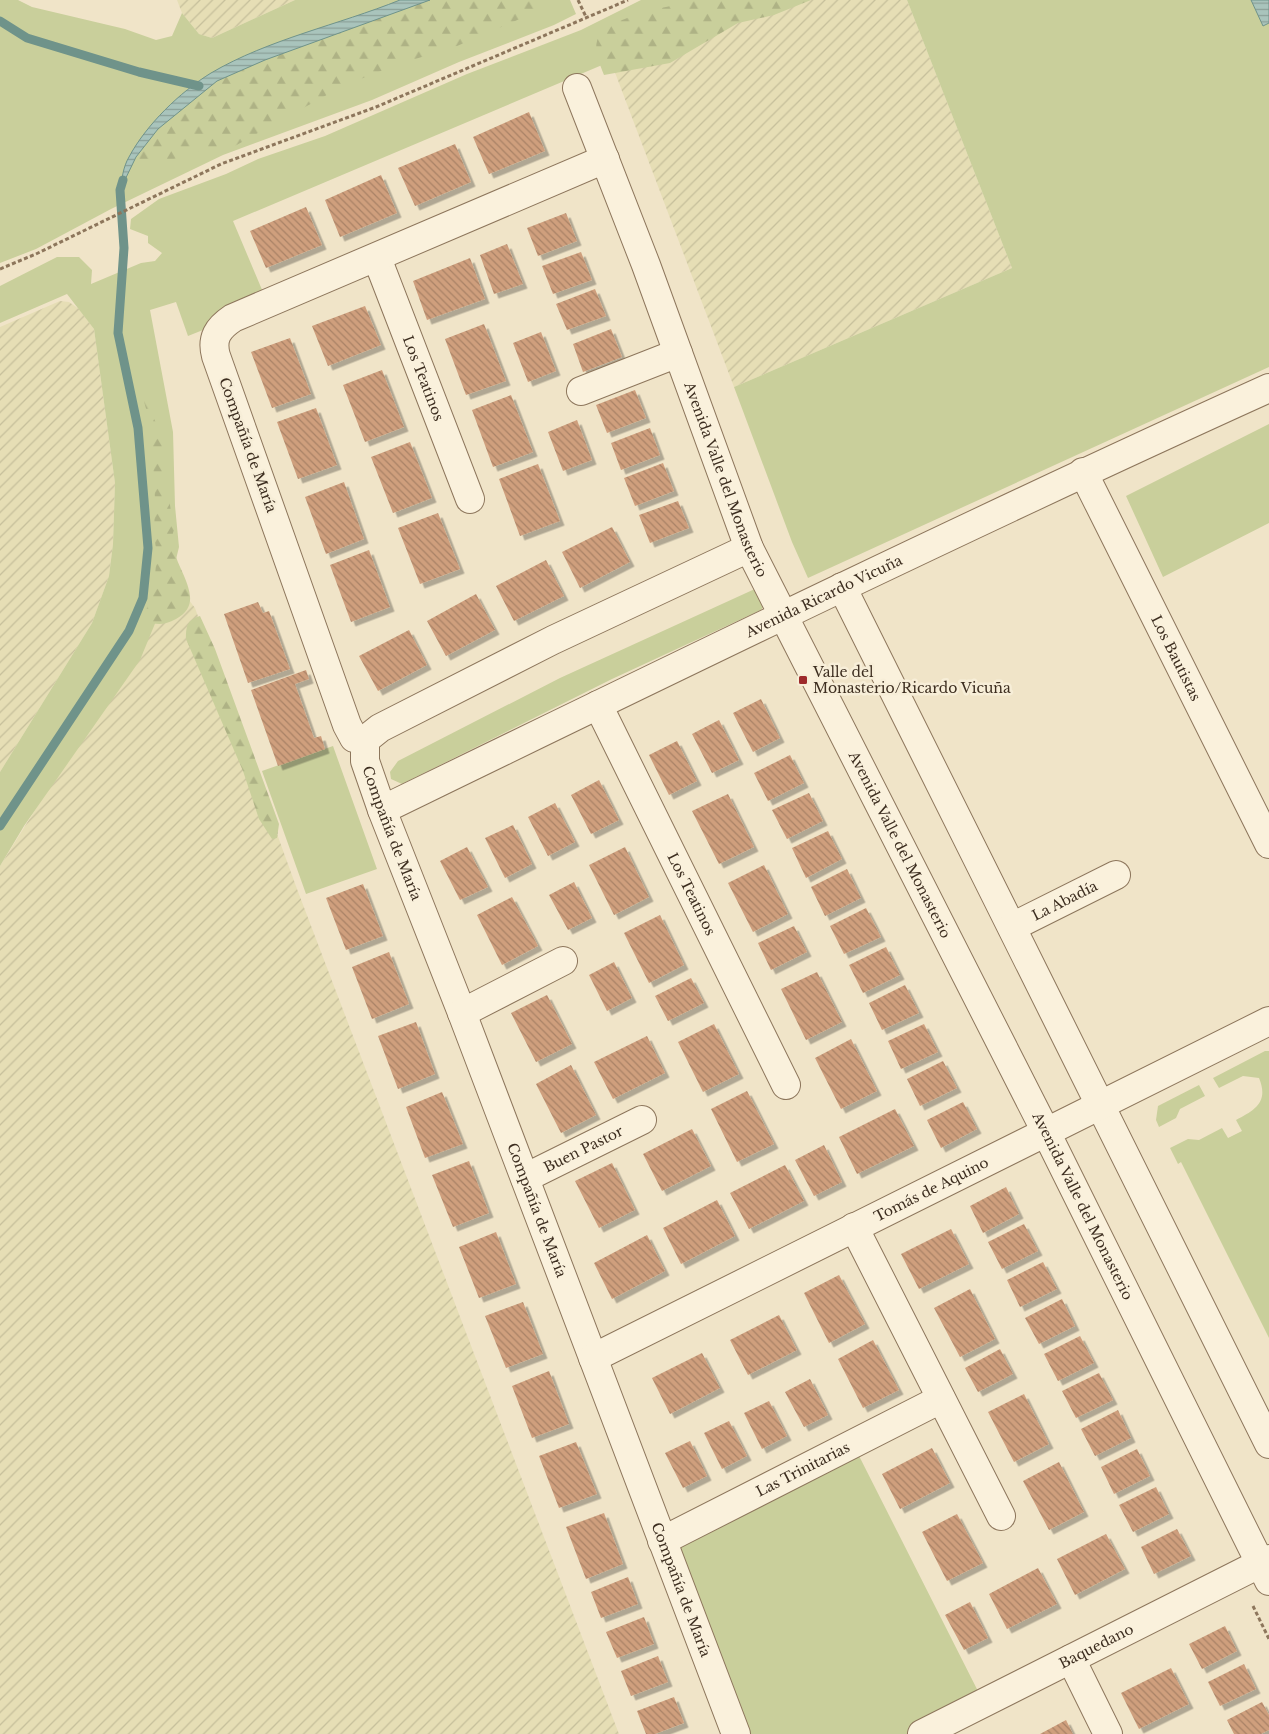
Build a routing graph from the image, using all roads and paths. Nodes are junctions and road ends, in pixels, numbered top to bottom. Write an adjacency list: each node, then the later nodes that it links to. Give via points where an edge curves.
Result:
1 (578, 0): 3 (path)
2 (628, 0): 3 (path)
3 (587, 19): 7 (path, via 463,68 376,107 221,164)
4 (577, 88): 5 (street, Avenida Valle del Monasterio)
5 (605, 159): 6 (street, Compañía de María); 8 (street, Avenida Valle del Monasterio)
6 (377, 258): 12 (street, Los Teatinos); 17 (street, Compañía de María, via 233,318 217,332 214,347 347,725 354,738)
7 (0, 269)
8 (678, 353): 10 (street); 13 (street, Avenida Valle del Monasterio)
9 (1269, 388): 11 (street, Avenida Ricardo Vicuña)
10 (581, 391)
11 (1083, 472): 14 (street, Avenida Ricardo Vicuña); 19 (street, Los Bautistas)
12 (470, 499)
13 (749, 548): 15 (street, Avenida Valle del Monasterio); 17 (street, via 553,640 380,728)
14 (842, 587): 15 (street, Avenida Ricardo Vicuña); 21 (street)
15 (783, 617): 16 (street, Avenida Ricardo Vicuña); 28 (street, Avenida Valle del Monasterio)
16 (598, 705): 18 (street, Avenida Ricardo Vicuña); 25 (street, Los Teatinos)
17 (365, 740): 18 (street, Compañía de María, via 365,761)
18 (382, 810): 23 (street, Compañía de María)
19 (1269, 844)
20 (1116, 875): 21 (street, La Abadía)
21 (1012, 927): 26 (street)
22 (562, 961): 23 (street)
23 (462, 1014): 29 (street, Compañía de María)
24 (1269, 1021): 26 (street, Tomás de Aquino)
25 (786, 1085)
26 (1100, 1105): 28 (street, Tomás de Aquino); 33 (street)
27 (642, 1120): 29 (street, Buen Pastor)
28 (1046, 1132): 30 (street, Tomás de Aquino); 36 (street, Avenida Valle del Monasterio)
29 (525, 1178): 31 (street, Compañía de María)
30 (854, 1227): 31 (street, Tomás de Aquino); 32 (street)
31 (593, 1358): 35 (street, Compañía de María)
32 (941, 1399): 34 (street); 35 (street, Las Trinitarias)
33 (1269, 1444)
34 (1001, 1516)
35 (662, 1541): 38 (street, Compañía de María)
36 (1266, 1568): 37 (street, Baquedano)
37 (1070, 1659): 39 (street, Baquedano); 40 (street)
38 (736, 1734)
39 (922, 1734)
40 (1108, 1734)

